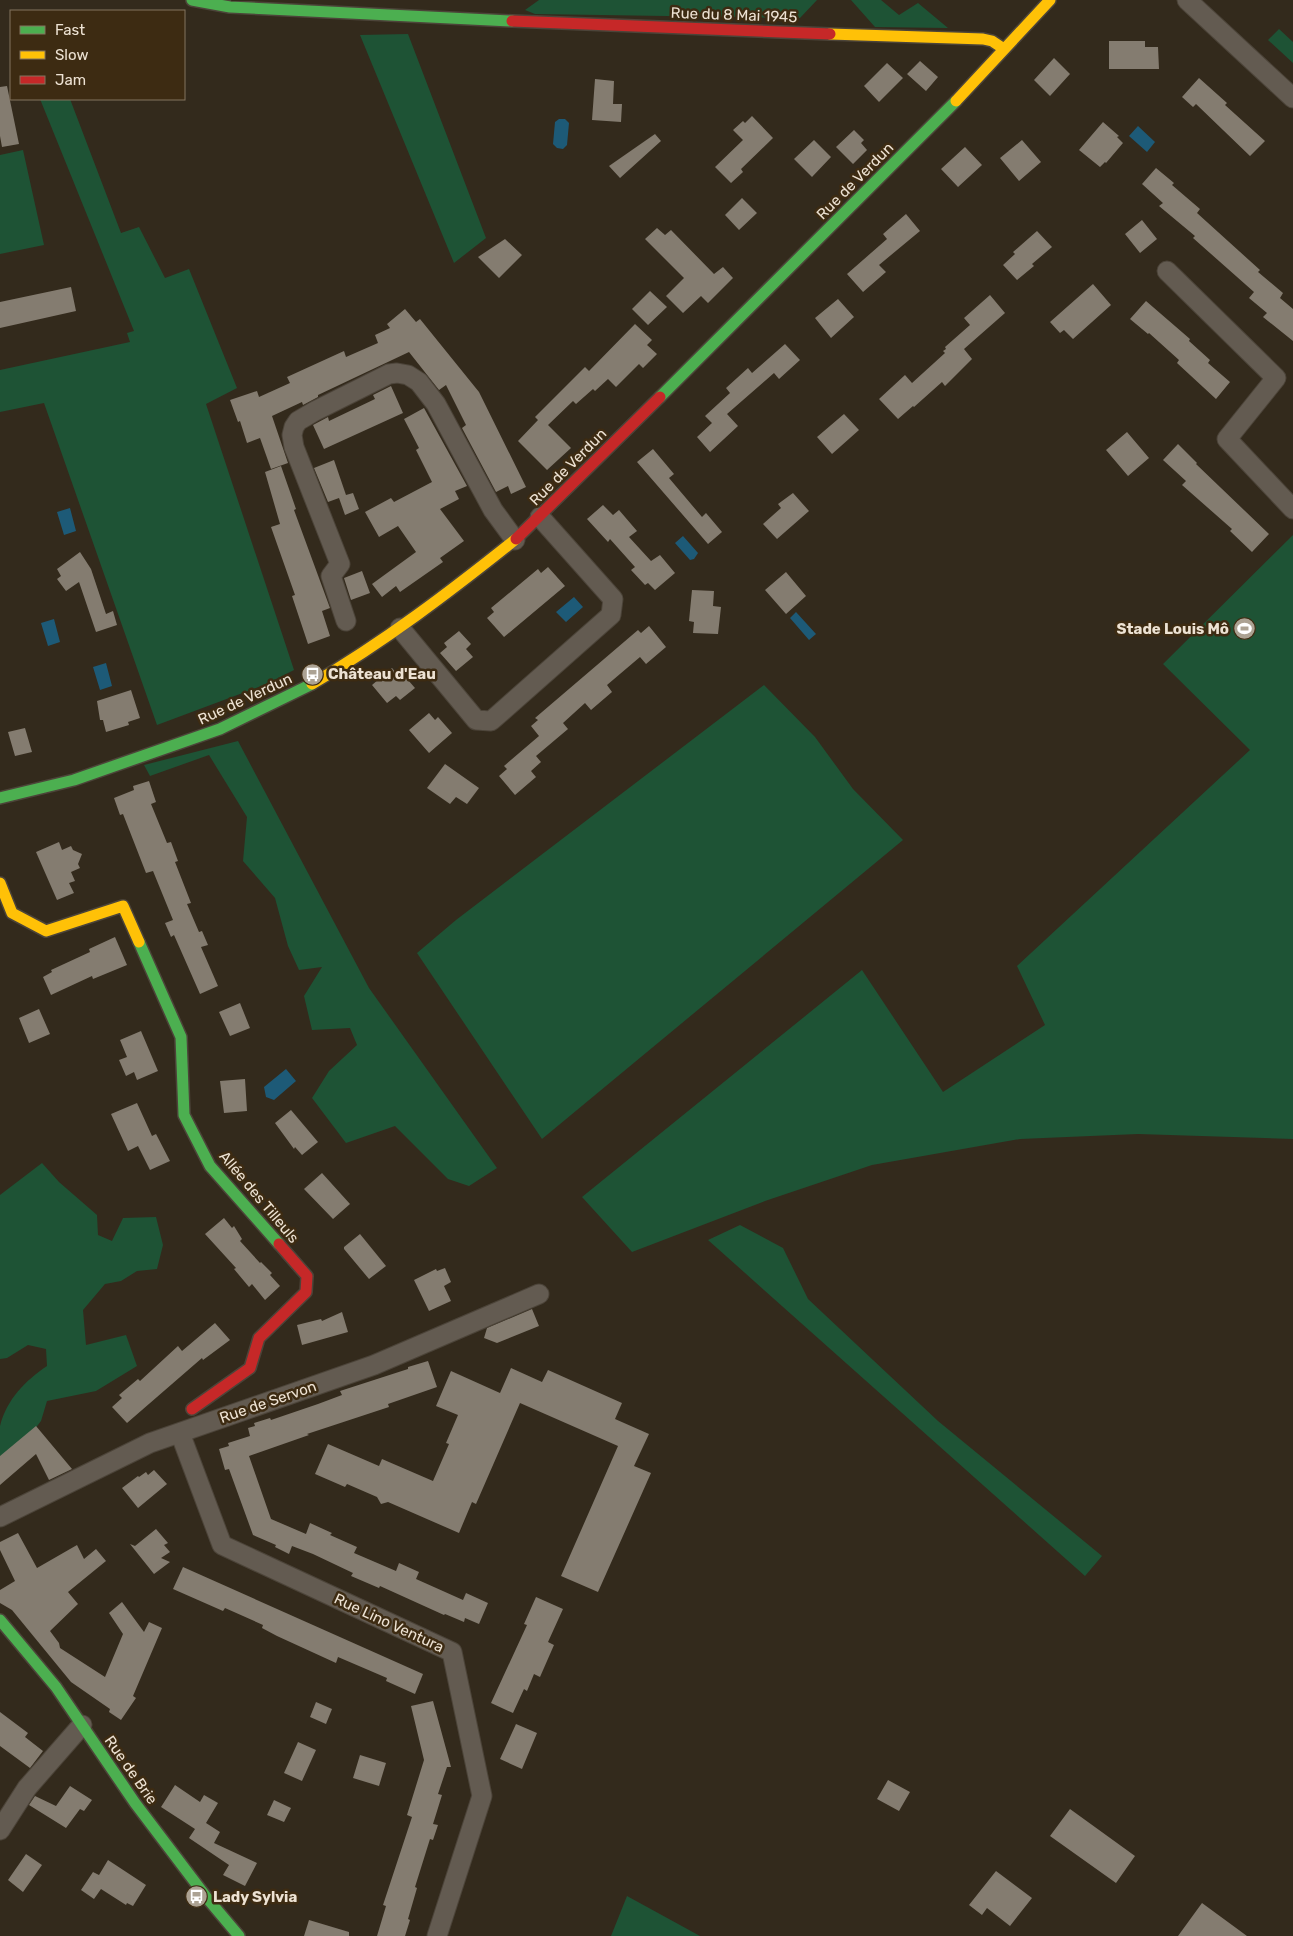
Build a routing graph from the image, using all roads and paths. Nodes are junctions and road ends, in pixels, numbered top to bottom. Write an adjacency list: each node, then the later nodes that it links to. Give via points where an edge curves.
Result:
1 (192, 0): 4 (street, Rue du 8 Mai 1945, via 230,7 605,26 983,39)
2 (1050, 0): 4 (street, Rue de Verdun)
3 (1187, 0): 5 (street)
4 (1004, 49): 8 (street, Rue de Verdun, via 972,85)
5 (1293, 98)
6 (1168, 271): 7 (street, via 1276,378 1227,439)
7 (1293, 509)
8 (540, 517): 9 (street, Rue de Verdun); 11 (street, via 613,599 611,615 491,721 476,720)
9 (515, 540): 10 (street, via 493,510 436,404 408,376 389,374 314,410 298,421 292,435 294,448 340,564 330,576); 11 (street, Rue de Verdun)
10 (346, 621)
11 (400, 628): 12 (street, Rue de Verdun, via 298,692 220,729 74,780)
12 (0, 798)
13 (0, 883): 15 (street, Allée des Tilleuls, via 12,913 46,931 123,906 182,1037 184,1115 210,1166 308,1276 306,1292 259,1338 250,1368)
14 (538, 1294): 16 (street, Rue de Servon, via 374,1365)
15 (192, 1409)
16 (180, 1433): 17 (street, Rue de Servon, via 150,1443); 22 (street, Rue Lino Ventura, via 222,1545 452,1652 482,1796)
17 (0, 1517)
18 (0, 1620): 19 (street, Rue de Brie, via 56,1687)
19 (82, 1725): 20 (street, via 27,1788); 21 (street, Rue de Brie, via 135,1804)
20 (0, 1830)
21 (239, 1936)
22 (437, 1936)

